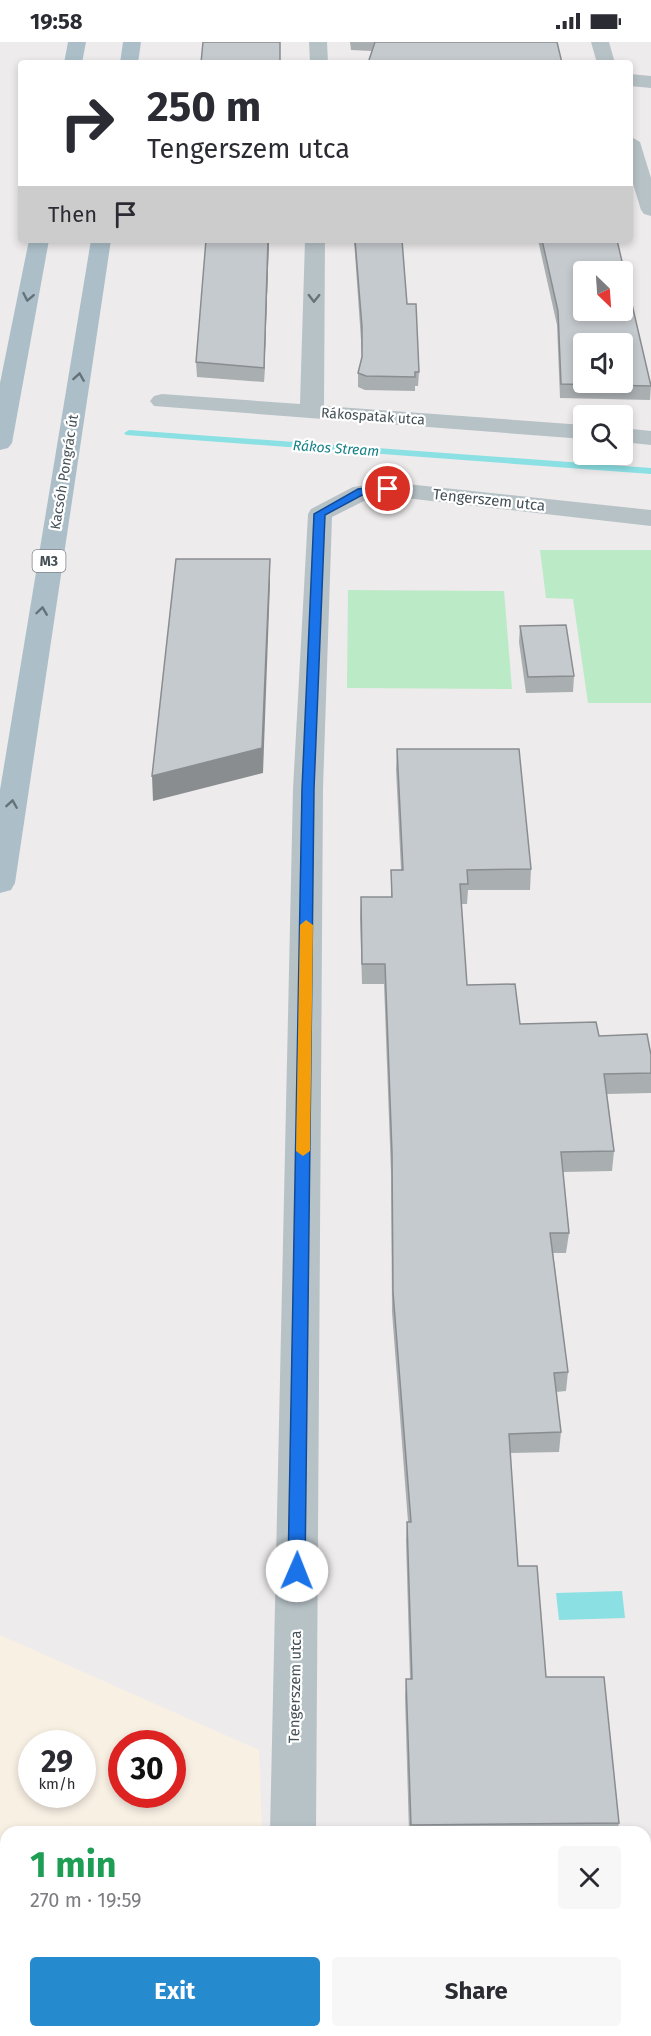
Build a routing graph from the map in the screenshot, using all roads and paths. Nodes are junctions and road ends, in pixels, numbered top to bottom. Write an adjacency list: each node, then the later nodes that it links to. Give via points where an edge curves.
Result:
1 (77, 42): 5 (main road)
2 (132, 42): 6 (main road)
3 (318, 42): 7 (street)
4 (600, 42): 8 (street)
5 (74, 60)
6 (129, 60)
7 (319, 60)
8 (605, 60)
9 (633, 80): 10 (street)
10 (651, 82)
11 (633, 152): 12 (street)
12 (651, 210)
13 (38, 243): 21 (main road, one-way to 21)
14 (101, 243): 23 (main road, Kacsóh Pongrác út / M3, one-way to 14)
15 (315, 243): 17 (street, one-way to 17)
16 (162, 401): 17 (street, Rákospatak utca)
17 (312, 411): 18 (street, Rákospatak utca)
18 (573, 431)
19 (633, 436): 20 (street)
20 (651, 438)
21 (0, 443)
22 (651, 518): 24 (street, Tengerszem utca, via 388,489 362,492 320,514 308,789)
23 (0, 883)
24 (293, 1826)

